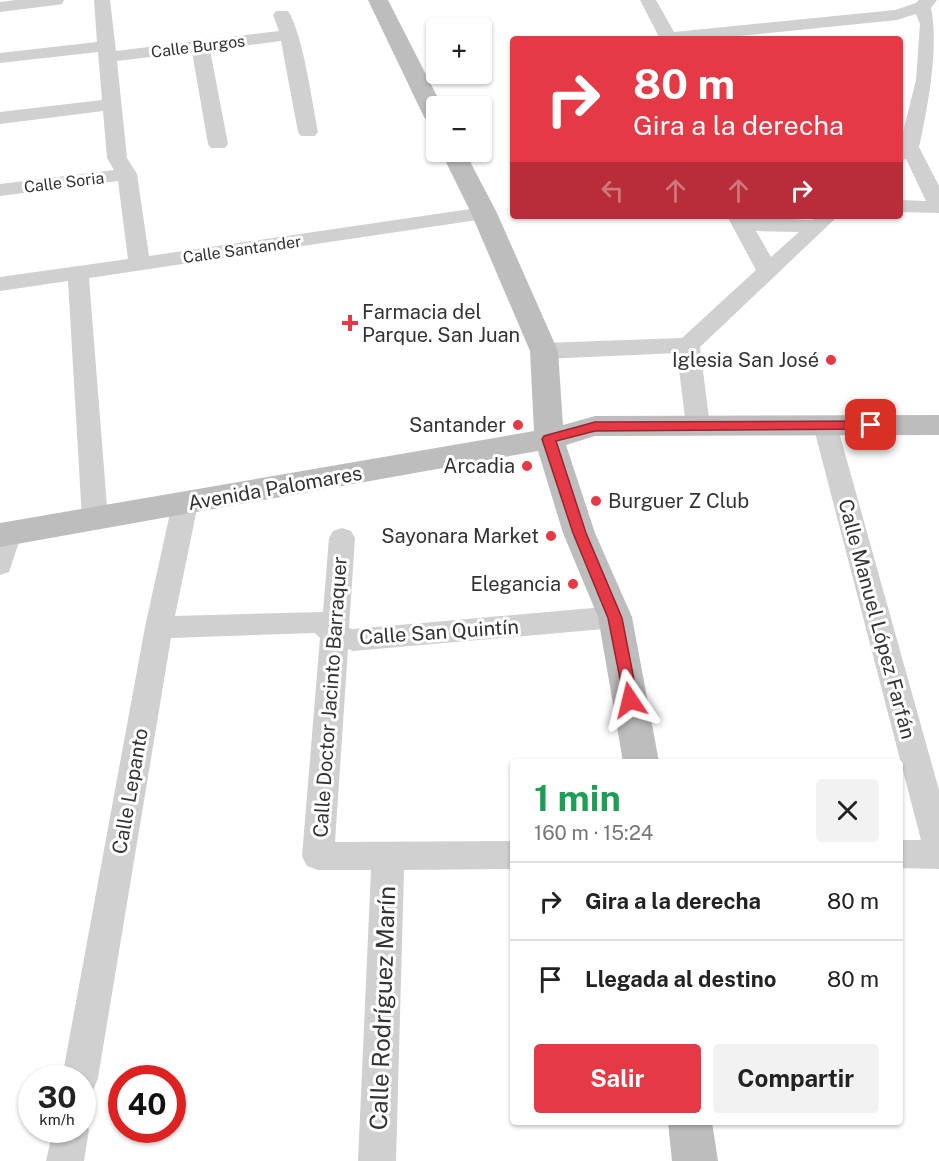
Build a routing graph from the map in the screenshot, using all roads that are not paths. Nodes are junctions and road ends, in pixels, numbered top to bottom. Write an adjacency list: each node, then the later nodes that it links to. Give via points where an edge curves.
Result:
1 (56, 0): 6 (street)
2 (102, 0): 12 (street)
3 (378, 0): 14 (street)
4 (648, 0): 9 (street)
5 (925, 3): 10 (street, via 897,15); 19 (street, via 929,24)
6 (0, 7)
7 (282, 15): 8 (street)
8 (289, 35): 11 (street, Calle Burgos); 17 (street)
9 (666, 36)
10 (687, 36)
11 (200, 46): 12 (street, Calle Burgos); 18 (street)
12 (107, 51): 13 (street, Calle Burgos); 15 (street)
13 (0, 58)
14 (426, 97)
15 (112, 104): 16 (street); 21 (street, via 117,158)
16 (0, 118)
17 (308, 132)
18 (218, 144)
19 (905, 151): 24 (street)
20 (458, 162): 25 (street)
21 (127, 174): 22 (street, Calle Soria); 28 (street)
22 (0, 190)
23 (903, 206): 24 (street)
24 (939, 206)
25 (484, 213): 28 (street, Calle Santander); 33 (street)
26 (739, 220): 27 (street); 29 (street)
27 (823, 221): 29 (street)
28 (139, 264): 30 (street, Calle Santander)
29 (767, 270): 32 (street)
30 (78, 273): 31 (street, Calle Santander); 39 (street)
31 (0, 284)
32 (688, 345): 33 (street); 36 (street)
33 (544, 351): 37 (street)
34 (825, 425): 35 (street, Avenida Palomares); 36 (street, Avenida Palomares); 47 (street, Calle Manuel López Farfán)
35 (939, 425)
36 (698, 426): 37 (street, Avenida Palomares, via 595,426)
37 (549, 439): 38 (street, Avenida Palomares); 43 (street, via 579,533)
38 (185, 504): 39 (street, Avenida Palomares); 44 (street, Calle Lepanto)
39 (95, 519): 40 (street, Avenida Palomares)
40 (5, 534): 42 (street)
41 (342, 538): 45 (street, Calle Doctor Jacinto Barraquer)
42 (0, 565)
43 (615, 618): 45 (street, Calle San Quintín, via 353,640); 46 (street)
44 (159, 627): 45 (street, Calle San Quintín, via 321,622); 52 (street, Calle Lepanto)
45 (334, 634): 51 (street, Calle Doctor Jacinto Barraquer, via 318,856)
46 (640, 759)
47 (939, 847)
48 (903, 854): 50 (street)
49 (510, 855): 51 (street)
50 (939, 855)
51 (388, 856): 56 (street, Calle Rodríguez Marín)
52 (82, 1065)
53 (690, 1125): 57 (street)
54 (68, 1143): 55 (street)
55 (65, 1161)
56 (377, 1161)
57 (695, 1161)

